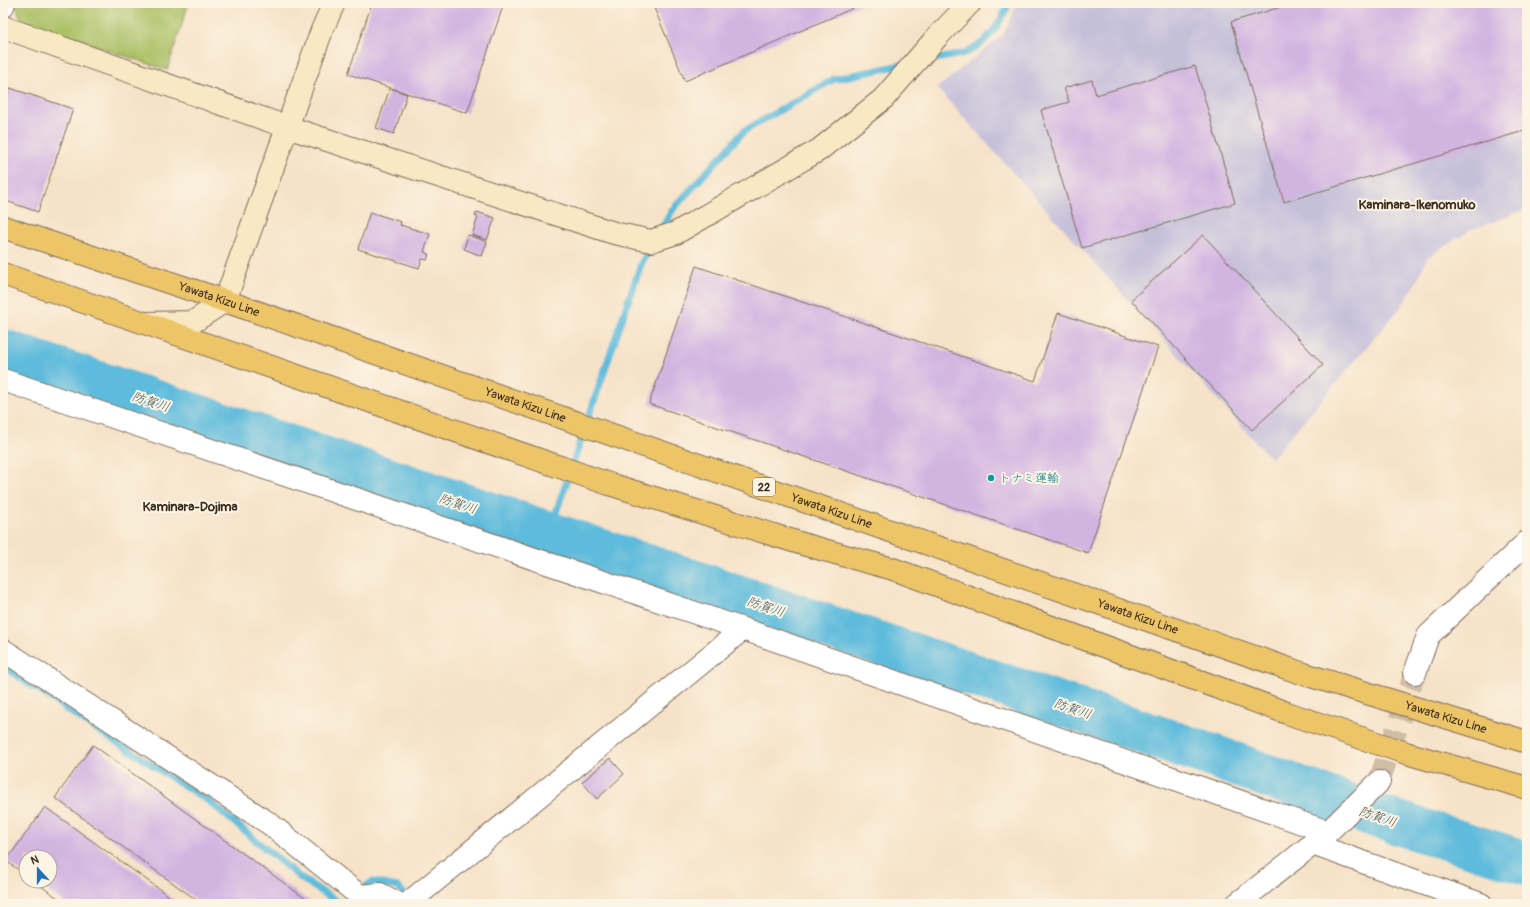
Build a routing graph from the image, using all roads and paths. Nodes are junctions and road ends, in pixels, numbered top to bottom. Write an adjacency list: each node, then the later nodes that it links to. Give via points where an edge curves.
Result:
1 (4, 3): 4 (street)
2 (334, 3): 6 (street)
3 (970, 3): 6 (street, via 883,99 820,150 676,233 651,241 614,233)
4 (3, 6)
5 (3, 27): 6 (street)
6 (287, 127): 9 (street)
7 (3, 227): 9 (main road, Yawata Kizu Line / 22)
8 (3, 274): 10 (main road)
9 (225, 301): 10 (street, via 193,322); 16 (main road, Yawata Kizu Line / 22, via 1301,673)
10 (143, 323): 18 (main road, via 609,484 893,569 1288,713 1406,753)
11 (3, 380): 13 (street)
12 (1527, 542): 15 (street, via 1428,636)
13 (743, 629): 19 (street); 22 (street)
14 (3, 650): 20 (street, via 270,824)
15 (1415, 673)
16 (1527, 742)
17 (1379, 782): 19 (street)
18 (1527, 788)
19 (1320, 838): 23 (street); 24 (street)
20 (357, 900): 21 (street, via 380,894)
21 (399, 904)
22 (406, 904)
23 (1236, 904)
24 (1481, 904)

